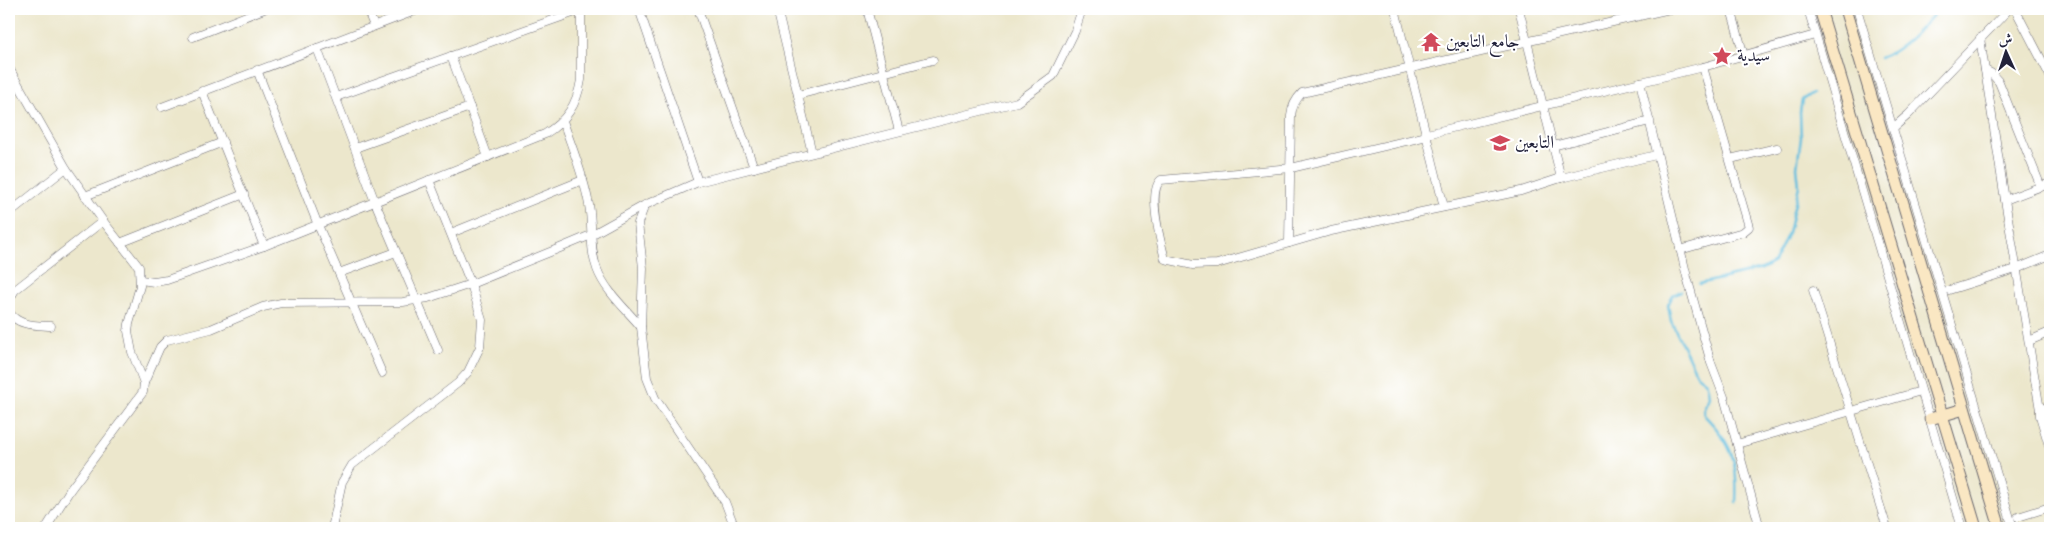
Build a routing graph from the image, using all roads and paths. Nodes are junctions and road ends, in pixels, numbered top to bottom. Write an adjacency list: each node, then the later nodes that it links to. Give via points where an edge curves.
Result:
1 (264, 9): 20 (street)
2 (367, 9): 22 (street)
3 (420, 9): 22 (street)
4 (581, 9): 28 (street); 45 (street, via 580,86)
5 (639, 9): 64 (street)
6 (698, 9): 59 (street)
7 (777, 9): 40 (street)
8 (867, 9): 36 (street)
9 (1082, 9): 48 (street, via 1053,76 1024,98)
10 (1395, 9): 33 (street)
11 (1519, 9): 26 (street)
12 (1670, 9): 21 (street)
13 (1730, 9): 29 (street)
14 (1808, 9): 23 (street)
15 (1820, 9): 107 (main road)
16 (1845, 9): 93 (main road)
17 (1857, 9): 47 (street)
18 (2009, 9): 25 (street)
19 (2014, 9): 37 (street)
20 (247, 12): 24 (street)
21 (1635, 12): 26 (street)
22 (374, 26): 27 (street)
23 (1815, 35): 29 (street); 102 (street)
24 (193, 36)
25 (1980, 38): 35 (street); 47 (street)
26 (1528, 42): 33 (street); 42 (street)
27 (317, 48): 34 (street); 41 (street)
28 (452, 56): 41 (street); 44 (street)
29 (1744, 56): 31 (street)
30 (933, 60): 36 (street)
31 (1703, 67): 38 (street); 57 (street)
32 (9, 68): 58 (street)
33 (1411, 68): 49 (street); 60 (street, via 1302,94 1292,107)
34 (258, 70): 39 (street); 75 (street)
35 (1985, 70): 66 (street, via 1999,82); 69 (street)
36 (884, 73): 40 (street); 48 (street)
37 (2050, 76)
38 (1640, 82): 42 (street); 46 (street)
39 (202, 91): 43 (street); 50 (street)
40 (798, 95): 54 (street)
41 (336, 97): 52 (street)
42 (1543, 106): 49 (street); 51 (street)
43 (162, 107)
44 (470, 107): 52 (street); 56 (street)
45 (563, 121): 56 (street, via 545,134); 63 (street)
46 (1650, 121): 51 (street); 55 (street)
47 (1893, 128): 93 (street)
48 (899, 131): 54 (street)
49 (1427, 135): 60 (street); 72 (street)
50 (223, 142): 67 (street); 68 (street)
51 (1553, 146): 61 (street)
52 (355, 148): 70 (street)
53 (1777, 148): 57 (street)
54 (812, 153): 59 (street)
55 (1656, 155): 61 (street); 81 (street)
56 (488, 157): 62 (street)
57 (1730, 160): 81 (street, via 1749,227 1743,232)
58 (66, 168): 68 (street); 73 (street)
59 (754, 168): 64 (street)
60 (1291, 168): 79 (street); 79 (street, via 1161,180 1156,186 1156,221 1165,259 1193,266 1209,265)
61 (1561, 178): 72 (street, via 1521,191)
62 (429, 180): 70 (street); 76 (street)
63 (583, 180): 76 (street); 77 (street)
64 (698, 182): 71 (street)
65 (2050, 183): 66 (street)
66 (2041, 187): 69 (street)
67 (244, 194): 78 (street); 80 (street)
68 (85, 196): 74 (street)
69 (2005, 200): 84 (street)
70 (375, 202): 75 (street); 82 (street)
71 (645, 205): 77 (street); 96 (street, via 638,223 643,268)
72 (1444, 207): 79 (street)
73 (10, 209)
74 (103, 221): 78 (street); 90 (street, via 16,290)
75 (318, 225): 80 (street); 85 (street)
76 (451, 233): 87 (street)
77 (591, 235): 87 (street); 96 (street, via 593,258 602,281)
78 (120, 243): 86 (street, via 139,267)
79 (1289, 243)
80 (264, 246): 86 (street, via 167,280)
81 (1680, 250): 109 (street, via 1705,346)
82 (396, 252): 85 (street); 91 (street)
83 (2050, 255): 84 (street)
84 (2016, 269): 89 (street); 98 (street)
85 (339, 273): 92 (street)
86 (141, 280): 101 (street, via 128,331)
87 (472, 284): 91 (street); 114 (street, via 482,320 480,347 475,360 458,383 352,465 342,482)
88 (1813, 290): 106 (street)
89 (1949, 290)
90 (9, 300)
91 (417, 301): 92 (street); 99 (street)
92 (352, 303): 100 (street); 101 (street, via 272,305 211,329 167,340 160,347)
93 (1940, 306): 104 (main road); 121 (street)
94 (9, 312): 95 (street, via 23,324)
95 (51, 326)
96 (641, 327): 115 (street, via 644,368 650,388 724,502)
97 (2050, 332): 98 (street)
98 (2029, 341): 105 (street)
99 (438, 350)
100 (382, 373)
101 (144, 383): 113 (street, via 140,397 70,490)
102 (1921, 391): 106 (street); 108 (street)
103 (2050, 406): 105 (street)
104 (1964, 409): 107 (main road); 120 (main road)
105 (2040, 410): 110 (street)
106 (1850, 412): 109 (street); 117 (street)
107 (1941, 415): 108 (main road); 119 (main road)
108 (1930, 419): 118 (street)
109 (1737, 444): 116 (street)
110 (2050, 449)
111 (2050, 507): 112 (street)
112 (2018, 518)
113 (46, 528)
114 (332, 528)
115 (735, 528)
116 (1760, 528)
117 (1887, 528)
118 (1962, 528)
119 (1976, 528)
120 (2000, 528)
121 (2012, 528)

